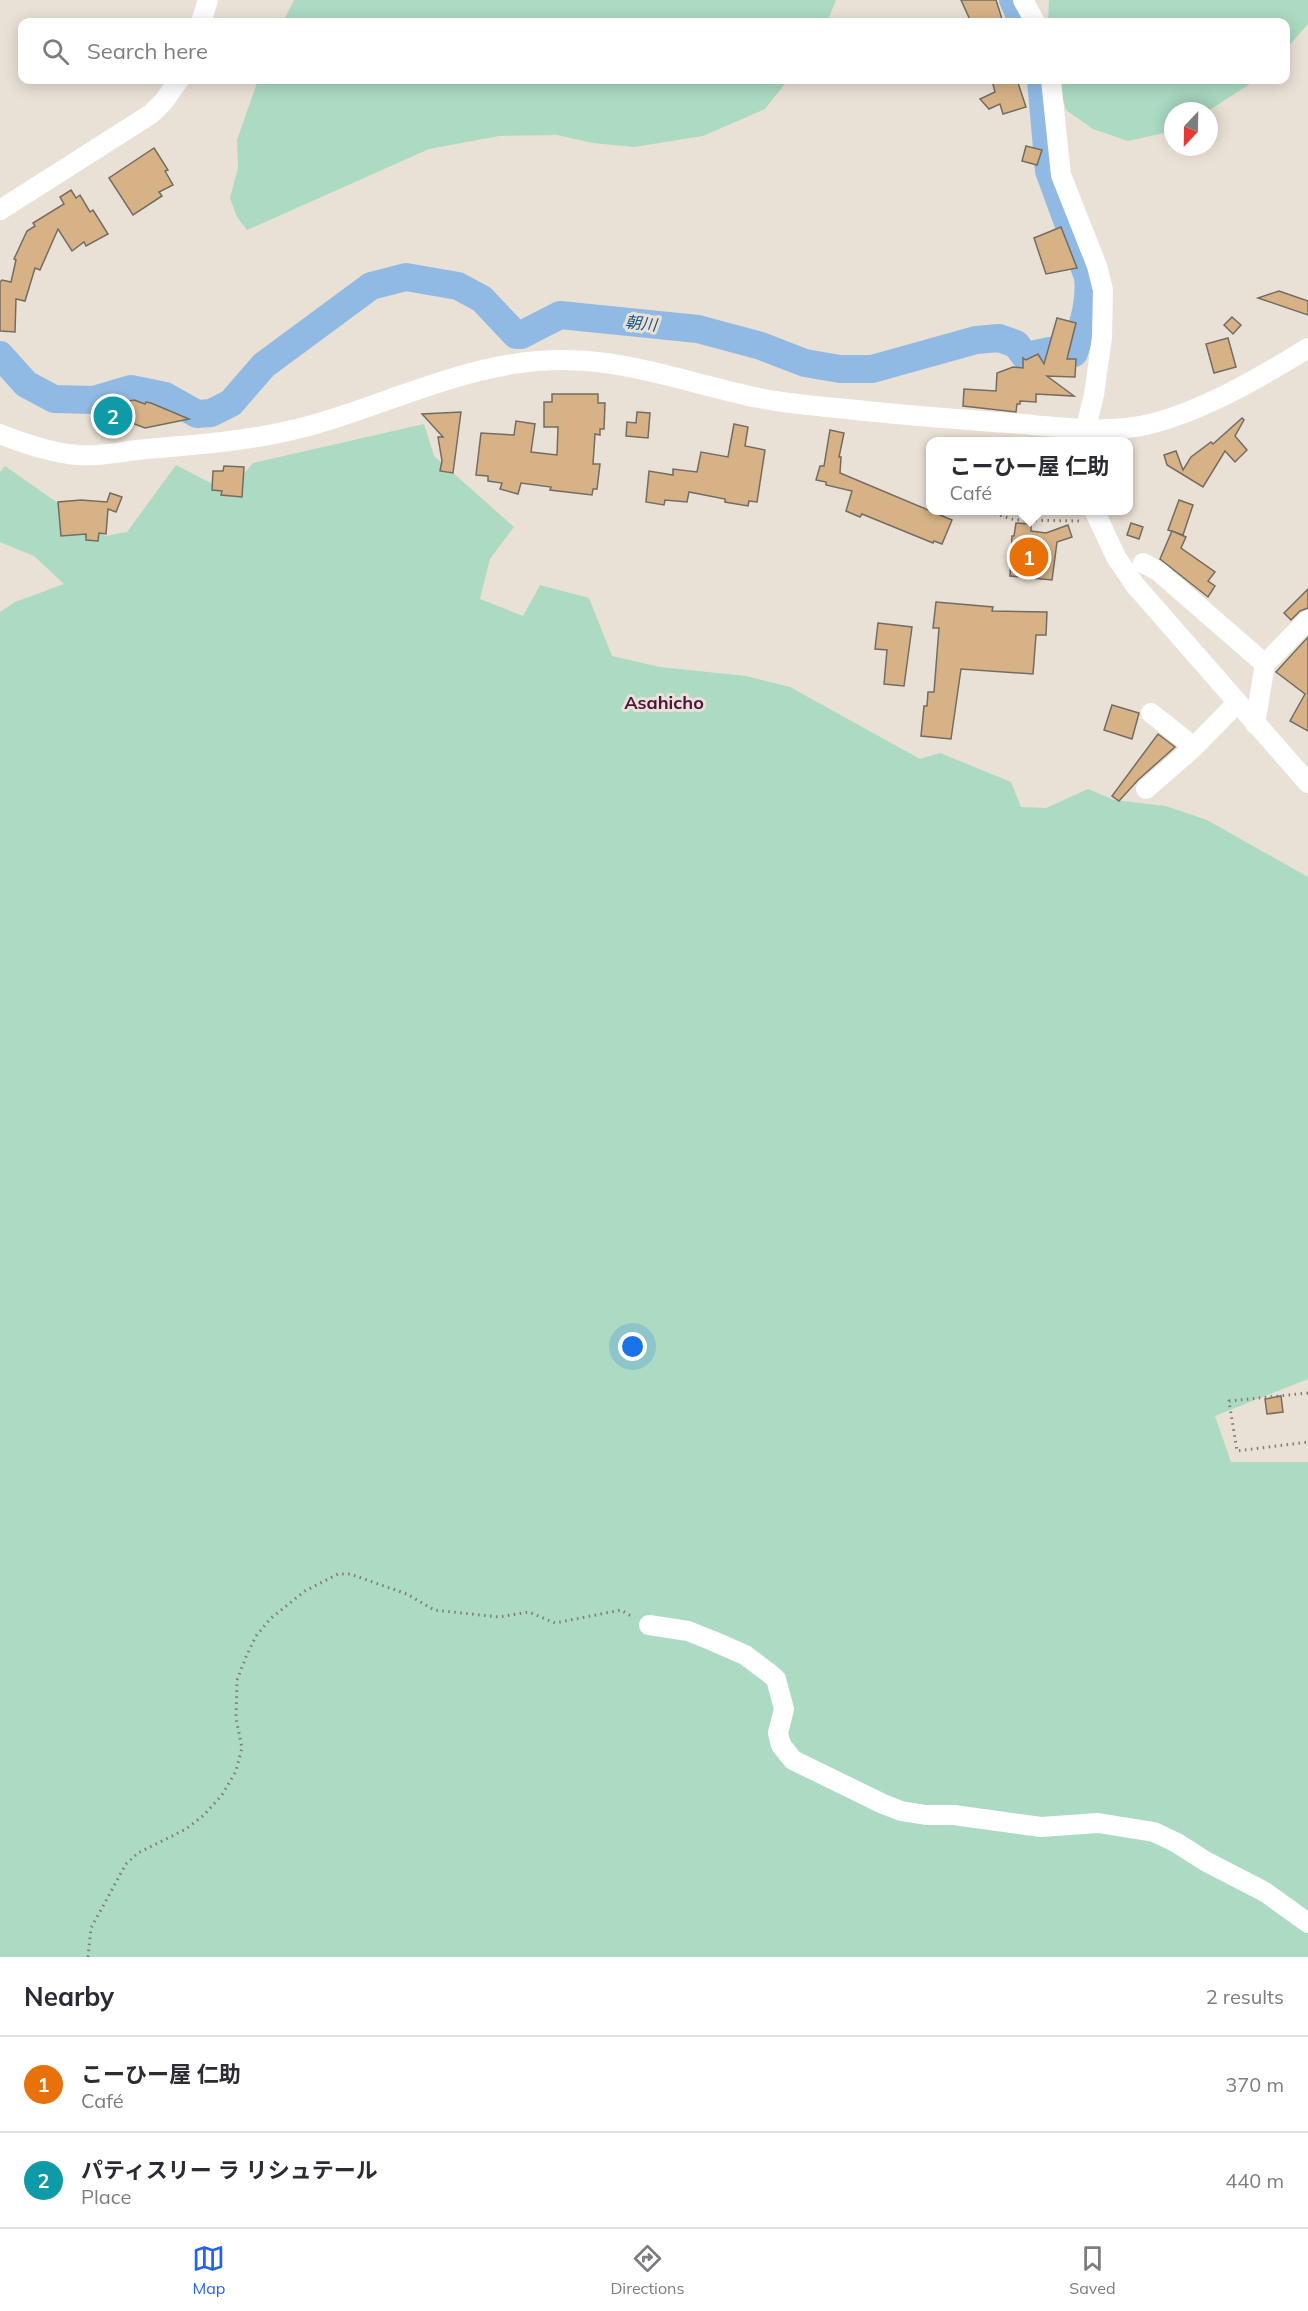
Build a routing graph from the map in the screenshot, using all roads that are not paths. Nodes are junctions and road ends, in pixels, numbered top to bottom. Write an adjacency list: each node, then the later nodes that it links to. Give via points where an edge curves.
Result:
1 (208, 0): 3 (street)
2 (1023, 0): 4 (street)
3 (202, 18)
4 (1033, 18)
5 (176, 84): 7 (street, via 151,114)
6 (1051, 84): 10 (street, via 1060,175 1103,290 1102,337 1094,395)
7 (0, 210)
8 (1308, 348): 10 (street, via 1254,382 1171,418)
9 (0, 434): 10 (street, via 43,449 79,455 278,435 483,369 567,360 624,364 760,399)
10 (1083, 435)
11 (1096, 516): 15 (street, via 1135,585)
12 (1143, 563): 14 (street, via 1158,571)
13 (1308, 620): 14 (street)
14 (1265, 664): 17 (street)
15 (1237, 703): 17 (street); 18 (street)
16 (1151, 713): 18 (street)
17 (1255, 724): 19 (street)
18 (1194, 747): 20 (street)
19 (1308, 783)
20 (1146, 789)
21 (649, 1625): 22 (street, via 688,1631 713,1641 745,1655 769,1673 776,1679 784,1709 778,1733 781,1745 793,1760 883,1804 926,1815 1041,1827 1098,1823 1154,1832 1265,1892)
22 (1308, 1923)

